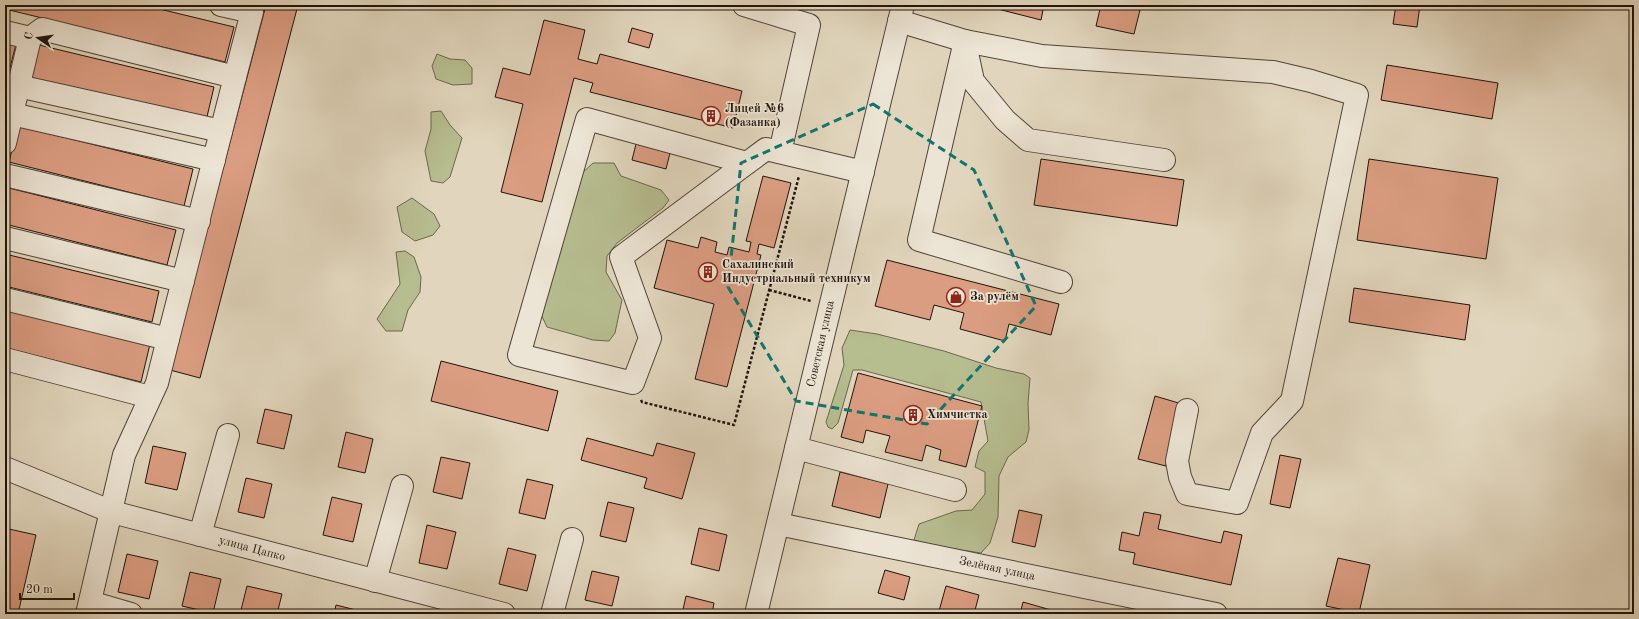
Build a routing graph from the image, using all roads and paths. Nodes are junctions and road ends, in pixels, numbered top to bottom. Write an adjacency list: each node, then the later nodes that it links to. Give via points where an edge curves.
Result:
1 (221, 5): 7 (street, via 252,12)
2 (744, 5): 12 (street, via 809,25)
3 (901, 13): 6 (street); 17 (street, Советская улица)
4 (5, 32): 5 (street)
5 (30, 38): 7 (street, via 42,29); 8 (street)
6 (965, 41): 15 (street, via 973,81 1005,120 1028,140); 22 (street, via 919,240); 30 (street, via 1042,56 1273,72 1357,95 1292,401 1262,433 1237,503 1187,494 1177,460)
7 (235, 77): 10 (street)
8 (18, 86): 9 (street); 10 (street)
9 (12, 114): 11 (street); 14 (street)
10 (221, 131): 14 (street)
11 (5, 143)
12 (780, 152): 13 (street); 16 (street, via 766,149)
13 (803, 158): 17 (street); 23 (path)
14 (214, 160): 19 (street)
15 (1164, 160)
16 (747, 163): 28 (street, via 620,258 650,338); 28 (street, via 587,119 519,355)
17 (863, 172): 32 (street, Советская улица)
18 (5, 175): 19 (street)
19 (198, 221): 21 (street)
20 (5, 238): 21 (street)
21 (183, 281): 26 (street)
22 (1061, 282)
23 (769, 290): 25 (path); 28 (path, via 734,425 642,402)
24 (5, 299): 26 (street)
25 (813, 301)
26 (168, 339): 29 (street, via 157,383)
27 (5, 359): 29 (street)
28 (633, 383)
29 (150, 397): 36 (street, via 124,455)
30 (1187, 410)
31 (228, 435): 38 (street)
32 (796, 448): 35 (street); 37 (street, Советская улица)
33 (5, 468): 36 (street, улица Цапко)
34 (402, 486): 40 (street)
35 (955, 490)
36 (112, 512): 38 (street, улица Цапко); 41 (street)
37 (778, 524): 45 (street, Советская улица); 46 (street, Зелёная улица)
38 (200, 535): 40 (street, улица Цапко)
39 (572, 539): 44 (street)
40 (375, 580): 43 (street, улица Цапко)
41 (89, 608): 42 (street)
42 (131, 614)
43 (504, 614)
44 (552, 614)
45 (756, 614)
46 (1216, 614)

